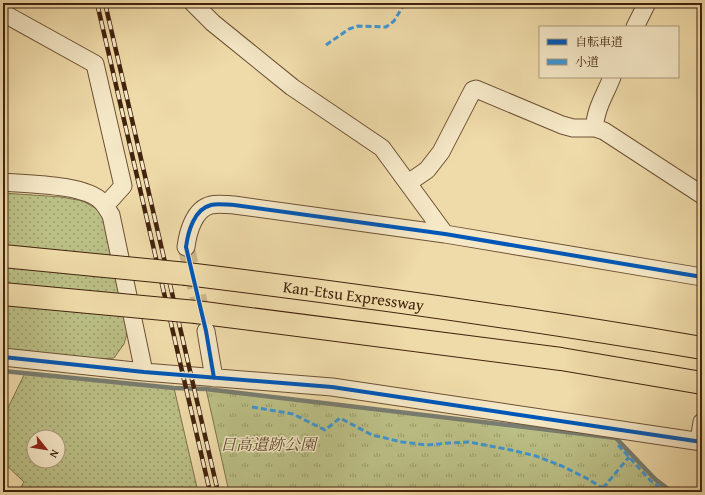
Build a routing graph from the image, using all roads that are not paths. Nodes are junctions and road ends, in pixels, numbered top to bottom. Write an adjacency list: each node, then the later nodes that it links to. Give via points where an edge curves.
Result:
1 (193, 3): 8 (street, via 213,23 292,87 382,148)
2 (646, 3): 4 (street)
3 (3, 13): 10 (street, via 95,64 123,186)
4 (635, 26)
5 (612, 78): 6 (street, via 594,120)
6 (599, 130): 8 (street, via 562,125 476,89 473,90 442,152 427,170); 9 (street)
7 (3, 182): 10 (street, via 68,188 88,193 102,201)
8 (408, 183): 11 (street)
9 (702, 195)
10 (105, 206): 19 (street, via 111,215)
11 (445, 234): 12 (street, via 212,204 204,207 194,219); 14 (street)
12 (186, 247)
13 (3, 256): 17 (highway, Kan-Etsu Expressway, bridge, via 187,274 398,301 567,325)
14 (702, 277)
15 (3, 294): 16 (highway, bridge)
16 (201, 321): 20 (street); 21 (highway, via 562,359)
17 (702, 348)
18 (3, 357): 19 (street)
19 (144, 372): 20 (street)
20 (214, 378): 23 (street, via 332,387)
21 (702, 383)
22 (702, 422): 23 (street)
23 (701, 442)

